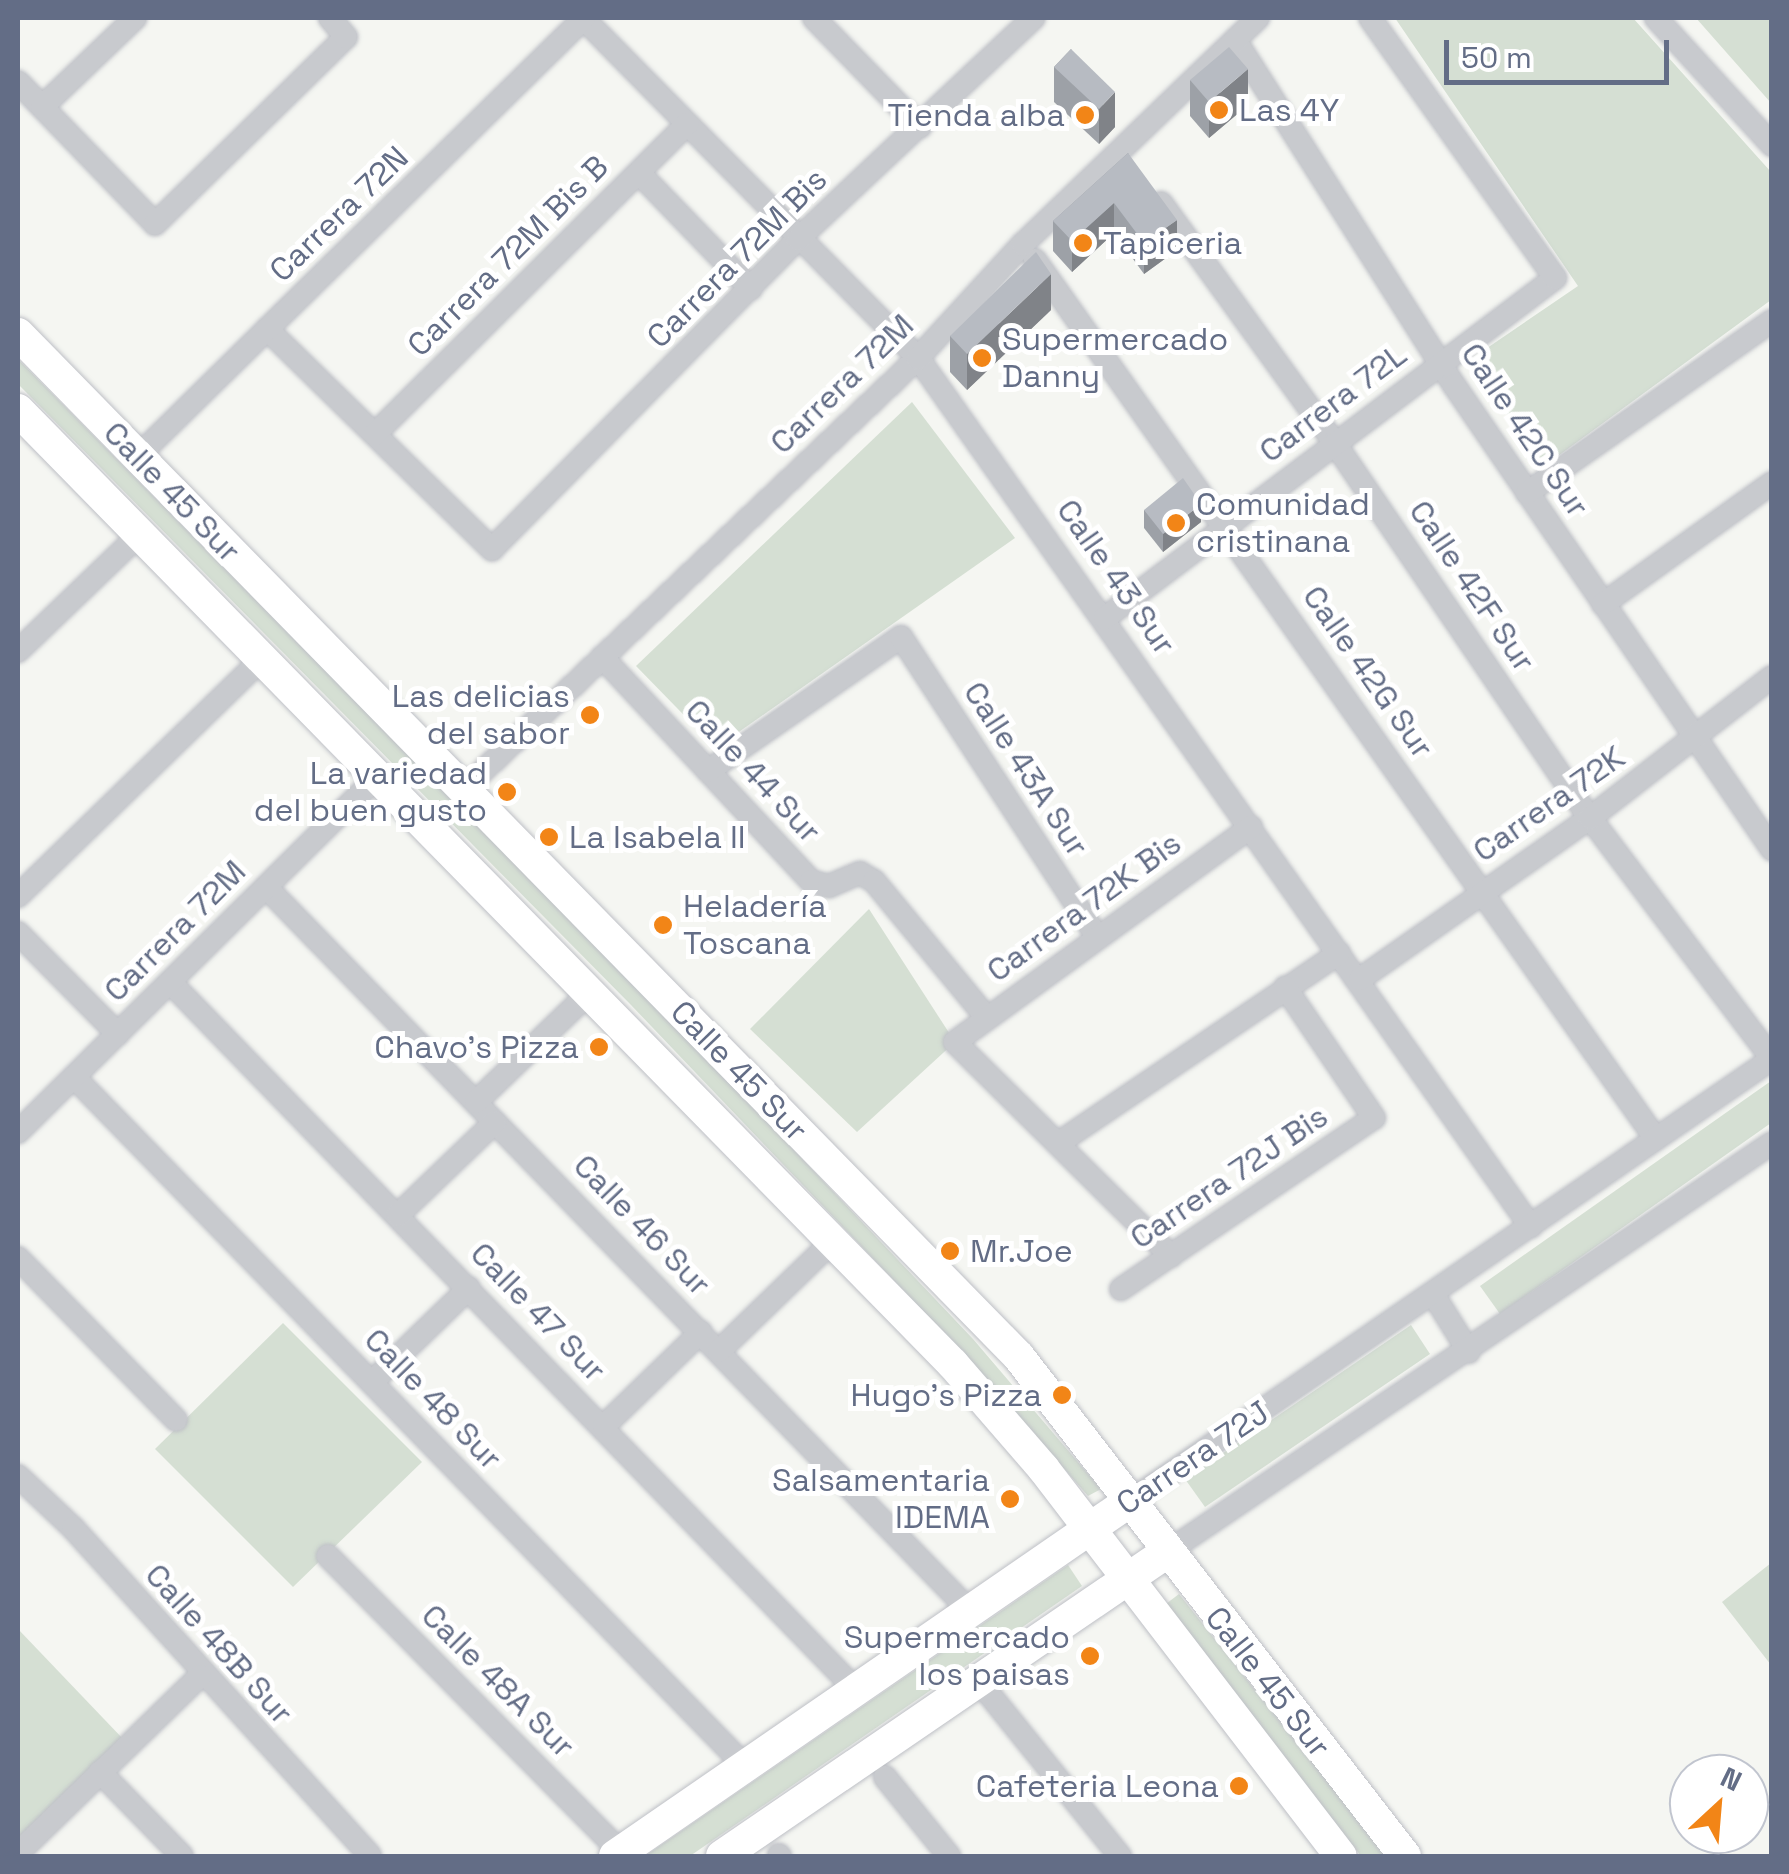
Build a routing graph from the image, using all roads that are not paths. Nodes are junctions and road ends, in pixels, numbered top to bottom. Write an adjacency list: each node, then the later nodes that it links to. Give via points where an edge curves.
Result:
1 (135, 18): 11 (street)
2 (330, 18): 11 (street, via 346,37 155,224)
3 (583, 18): 12 (street, Calle 43 Sur); 21 (street, Carrera 72N)
4 (814, 18): 13 (street)
5 (1033, 18): 13 (street, Carrera 72M Bis)
6 (1258, 18): 9 (street, Carrera 72M)
7 (1370, 18): 24 (street, Carrera 72L, via 1554,278)
8 (1656, 18): 14 (street)
9 (1235, 40): 15 (street, Carrera 72M); 24 (street, Calle 42C Sur)
10 (18, 82): 11 (street)
11 (42, 108)
12 (687, 124): 16 (street, Carrera 72M Bis B); 17 (street, Calle 43 Sur)
13 (920, 126): 17 (street, Carrera 72M Bis)
14 (1772, 145)
15 (1132, 164): 18 (street, Carrera 72M); 27 (street, Calle 42F Sur)
16 (639, 174): 19 (street); 26 (street, Carrera 72M Bis B)
17 (798, 239): 19 (street, Carrera 72M Bis); 23 (street, Calle 43 Sur)
18 (1024, 244): 23 (street, Carrera 72M); 31 (street, Calle 42G Sur)
19 (751, 289): 26 (street, Carrera 72M Bis, via 492,549)
20 (1772, 320): 30 (street)
21 (268, 328): 26 (street); 28 (street, Carrera 72N)
22 (18, 334): 28 (street, Calle 45 Sur)
23 (918, 358): 34 (street, Calle 43 Sur); 36 (street, Carrera 72M)
24 (1439, 363): 27 (street, Carrera 72L); 30 (street, Calle 42C Sur)
25 (18, 410): 32 (street, Calle 45 Sur)
26 (374, 434)
27 (1334, 442): 31 (street, Carrera 72L); 43 (street, Calle 42F Sur)
28 (138, 456): 42 (street, Calle 45 Sur)
29 (1772, 483): 33 (street)
30 (1528, 493): 33 (street, Calle 42C Sur)
31 (1226, 525): 34 (street, Carrera 72L); 47 (street, Calle 42G Sur)
32 (140, 534): 35 (street); 37 (street, Calle 45 Sur)
33 (1603, 604): 39 (street, Calle 42C Sur)
34 (1105, 618): 44 (street, Calle 43 Sur)
35 (20, 643)
36 (602, 658): 40 (street, Calle 44 Sur); 42 (street, Carrera 72M)
37 (262, 659): 41 (street, Calle 45 Sur); 48 (street)
38 (1772, 676): 39 (street, Carrera 72K)
39 (1692, 742): 43 (street, Carrera 72K); 45 (street, Calle 42C Sur, via 1715,764)
40 (708, 771): 50 (street, Calle 43A Sur, via 901,637); 56 (street, Calle 44 Sur, via 811,881 828,886 860,873 874,880)
41 (378, 776): 46 (street, Carrera 72M); 55 (street, Calle 45 Sur)
42 (464, 790): 81 (street, Calle 45 Sur, via 1020,1357)
43 (1590, 818): 47 (street, Carrera 72K); 58 (street, Calle 42F Sur)
44 (1251, 827): 50 (street, Carrera 72K Bis); 51 (street, Calle 43 Sur)
45 (1772, 849)
46 (266, 886): 53 (street, Carrera 72M); 60 (street, Calle 46 Sur)
47 (1481, 893): 52 (street, Carrera 72K); 63 (street, Calle 42G Sur)
48 (18, 896)
49 (18, 933): 57 (street)
50 (1097, 937): 56 (street, Carrera 72K Bis)
51 (1339, 954): 52 (street, Calle 43 Sur); 54 (street)
52 (1360, 979): 67 (street, Calle 43 Sur)
53 (170, 982): 57 (street, Carrera 72M); 66 (street, Calle 47 Sur)
54 (1285, 986): 64 (street); 69 (street, Carrera 72J Bis, via 1374,1118)
55 (590, 992): 60 (street); 68 (street, Calle 45 Sur)
56 (986, 1017): 64 (street, Carrera 72K Bis, via 955,1042)
57 (118, 1034): 59 (street, Carrera 72M)
58 (1772, 1059): 63 (street, Carrera 72J)
59 (74, 1077): 62 (street, Carrera 72M); 77 (street, Calle 48 Sur)
60 (476, 1102): 61 (street, Calle 46 Sur)
61 (495, 1122): 66 (street); 74 (street, Calle 46 Sur)
62 (18, 1132)
63 (1656, 1139): 67 (street, Carrera 72J)
64 (1060, 1142): 69 (street)
65 (1772, 1143): 76 (street, Carrera 72J)
66 (398, 1216): 71 (street, Calle 47 Sur)
67 (1531, 1226): 73 (street, Carrera 72J)
68 (834, 1240): 75 (street); 82 (street, Calle 45 Sur, via 993,1409)
69 (1172, 1256): 72 (street, Carrera 72J Bis)
70 (18, 1258): 78 (street)
71 (469, 1288): 77 (street); 79 (street, Calle 47 Sur)
72 (1120, 1289)
73 (1433, 1294): 76 (street); 81 (street, Carrera 72J)
74 (701, 1332): 75 (street, Calle 46 Sur); 79 (street)
75 (719, 1351): 86 (street, Calle 46 Sur)
76 (1470, 1352): 83 (street, Carrera 72J)
77 (372, 1382): 90 (street, Calle 48 Sur)
78 (176, 1420)
79 (604, 1426): 89 (street, Calle 47 Sur)
80 (18, 1476): 87 (street, Calle 48B Sur, via 73,1528)
81 (1130, 1500): 82 (street, Carrera 72J); 83 (street, Calle 45 Sur)
82 (1088, 1529): 85 (street, Calle 45 Sur); 86 (street, Carrera 72J)
83 (1166, 1552): 85 (street, Carrera 72J); 101 (street, Calle 45 Sur)
84 (328, 1556): 94 (street, Calle 48A Sur)
85 (1126, 1579): 88 (street, Carrera 72J); 100 (street, Calle 45 Sur)
86 (970, 1610): 89 (street, Carrera 72J)
87 (200, 1676): 91 (street); 96 (street, Calle 48B Sur)
88 (977, 1679): 97 (street, Carrera 72J); 99 (street)
89 (856, 1690): 90 (street, Carrera 72J)
90 (745, 1766): 94 (street, Carrera 72J)
91 (100, 1772): 93 (street); 95 (street)
92 (886, 1777): 98 (street)
93 (18, 1853)
94 (618, 1854)
95 (182, 1856)
96 (370, 1856)
97 (722, 1856)
98 (949, 1856)
99 (1120, 1856)
100 (1341, 1856)
101 (1405, 1856)

